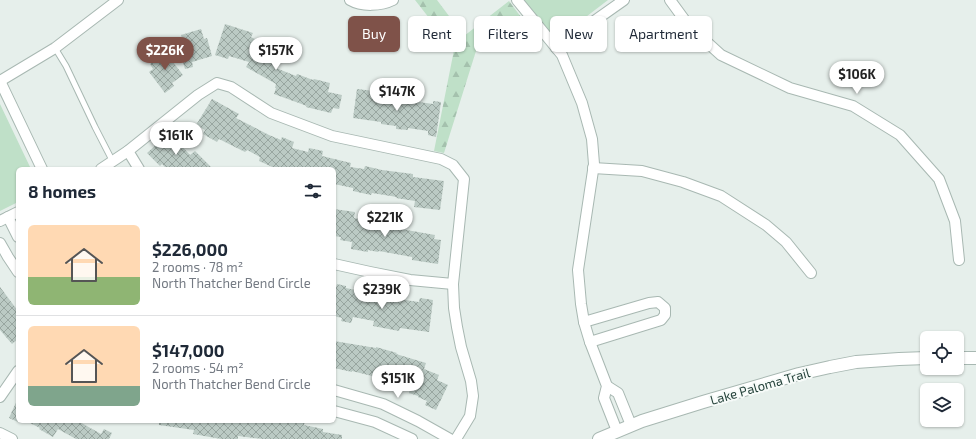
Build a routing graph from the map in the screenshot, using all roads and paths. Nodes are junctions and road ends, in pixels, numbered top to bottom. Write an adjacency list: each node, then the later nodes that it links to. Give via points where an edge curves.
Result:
1 (118, 0): 9 (street)
2 (350, 0): 3 (street, via 370,5)
3 (392, 0)
4 (517, 0): 8 (street)
5 (624, 0): 7 (street)
6 (670, 0): 22 (street, via 689,26 721,55 790,88 853,106 900,135 939,178 955,221)
7 (601, 16)
8 (550, 41)
9 (55, 48): 11 (street); 13 (lane)
10 (559, 52): 17 (street, via 582,103 592,139)
11 (0, 81): 14 (street)
12 (128, 151): 13 (street); 16 (street); 26 (street, via 217,83 231,87 271,113 332,136 441,159 453,165 464,179)
13 (113, 162): 15 (street)
14 (41, 167)
15 (104, 167)
16 (137, 167)
17 (594, 168): 25 (street, via 642,171 721,196 766,225 786,242); 27 (street, via 578,270)
18 (16, 213): 19 (street)
19 (4, 219): 20 (street)
20 (16, 234)
21 (0, 243): 24 (street)
22 (959, 260)
23 (336, 264): 26 (street, via 410,280)
24 (16, 269)
25 (810, 273)
26 (453, 284): 43 (street, via 457,327 473,396 470,416)
27 (584, 322): 28 (street); 28 (street, via 649,303 658,302 665,308 665,315 661,320)
28 (590, 342): 33 (street)
29 (920, 358): 37 (street, Lake Paloma Trail, via 856,362 799,374)
30 (964, 358): 31 (street)
31 (976, 358)
32 (16, 374): 35 (street)
33 (607, 386): 37 (street, via 618,393); 38 (street, via 604,398)
34 (336, 391): 42 (street, via 383,404 418,420)
35 (0, 397)
36 (336, 412): 41 (street, via 375,422)
37 (631, 425): 38 (street, Lake Paloma Trail)
38 (617, 431): 44 (street, Lake Paloma Trail)
39 (0, 433): 40 (street)
40 (12, 439)
41 (412, 439)
42 (450, 439)
43 (456, 439)
44 (599, 439)

